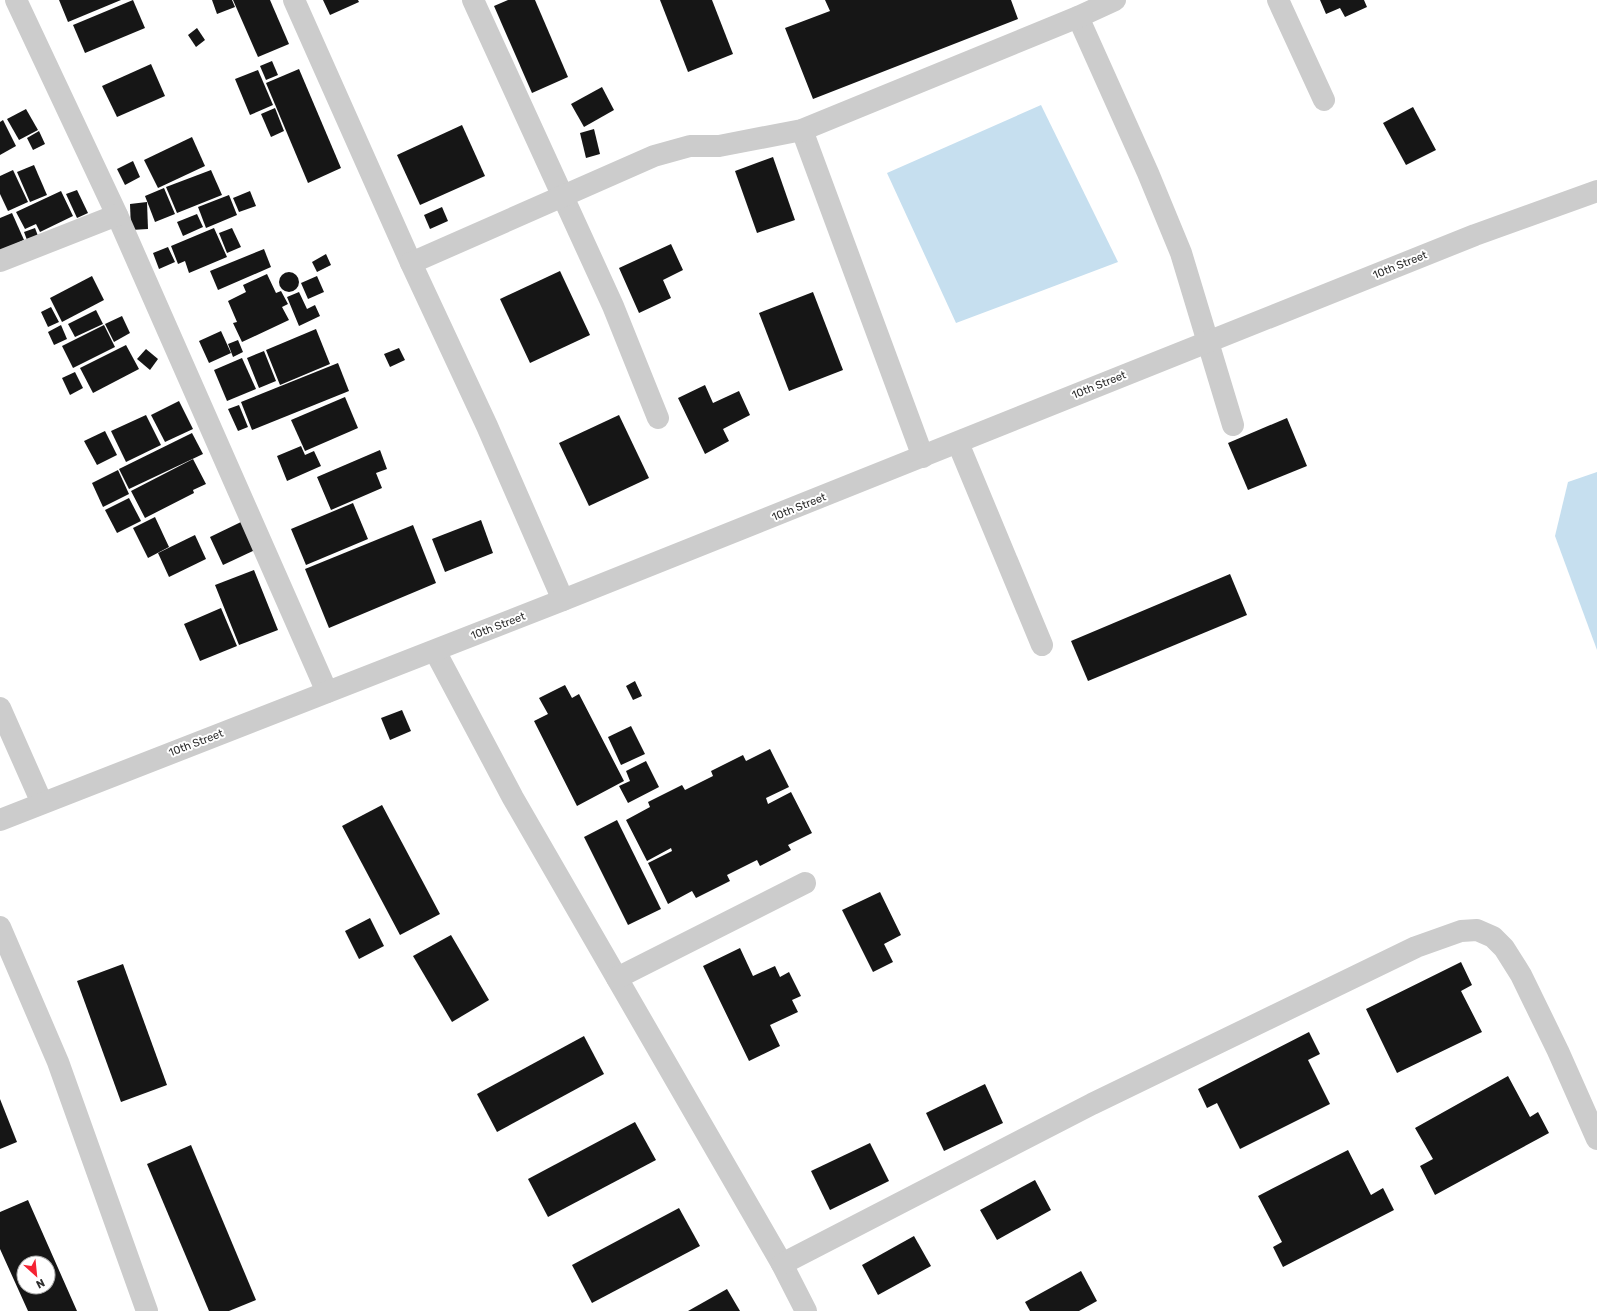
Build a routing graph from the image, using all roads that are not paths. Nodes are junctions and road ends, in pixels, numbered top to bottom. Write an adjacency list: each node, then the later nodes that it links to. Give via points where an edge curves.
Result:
1 (16, 0): 11 (street)
2 (294, 0): 13 (street)
3 (473, 0): 10 (street)
4 (1115, 0): 6 (street)
5 (1278, 0): 7 (street)
6 (1078, 17): 8 (street); 14 (street, via 1181,253)
7 (1324, 100)
8 (802, 130): 10 (street, via 719,146 674,149); 18 (street)
9 (1597, 191): 14 (street, 10th Street, via 1475,235)
10 (563, 194): 13 (street); 15 (street, via 613,306)
11 (117, 215): 12 (street); 22 (street)
12 (0, 261)
13 (410, 263): 19 (street, via 487,426)
14 (1209, 341): 16 (street); 17 (street, 10th Street)
15 (658, 418)
16 (1232, 425)
17 (958, 443): 18 (street, 10th Street); 20 (street)
18 (923, 457): 19 (street, 10th Street)
19 (563, 600): 21 (street, 10th Street)
20 (1042, 645)
21 (435, 651): 22 (street, 10th Street); 28 (street, via 513,798)
22 (327, 692): 24 (street, 10th Street)
23 (0, 708): 24 (street)
24 (42, 803): 25 (street, 10th Street)
25 (0, 820)
26 (805, 883): 28 (street)
27 (0, 927): 31 (street, via 58,1062)
28 (618, 978): 30 (street)
29 (1597, 1139): 30 (street, via 1521,975 1504,948 1493,937 1477,930 1461,931 1416,947 1092,1104)
30 (782, 1264): 32 (street)
31 (148, 1311)
32 (806, 1311)

